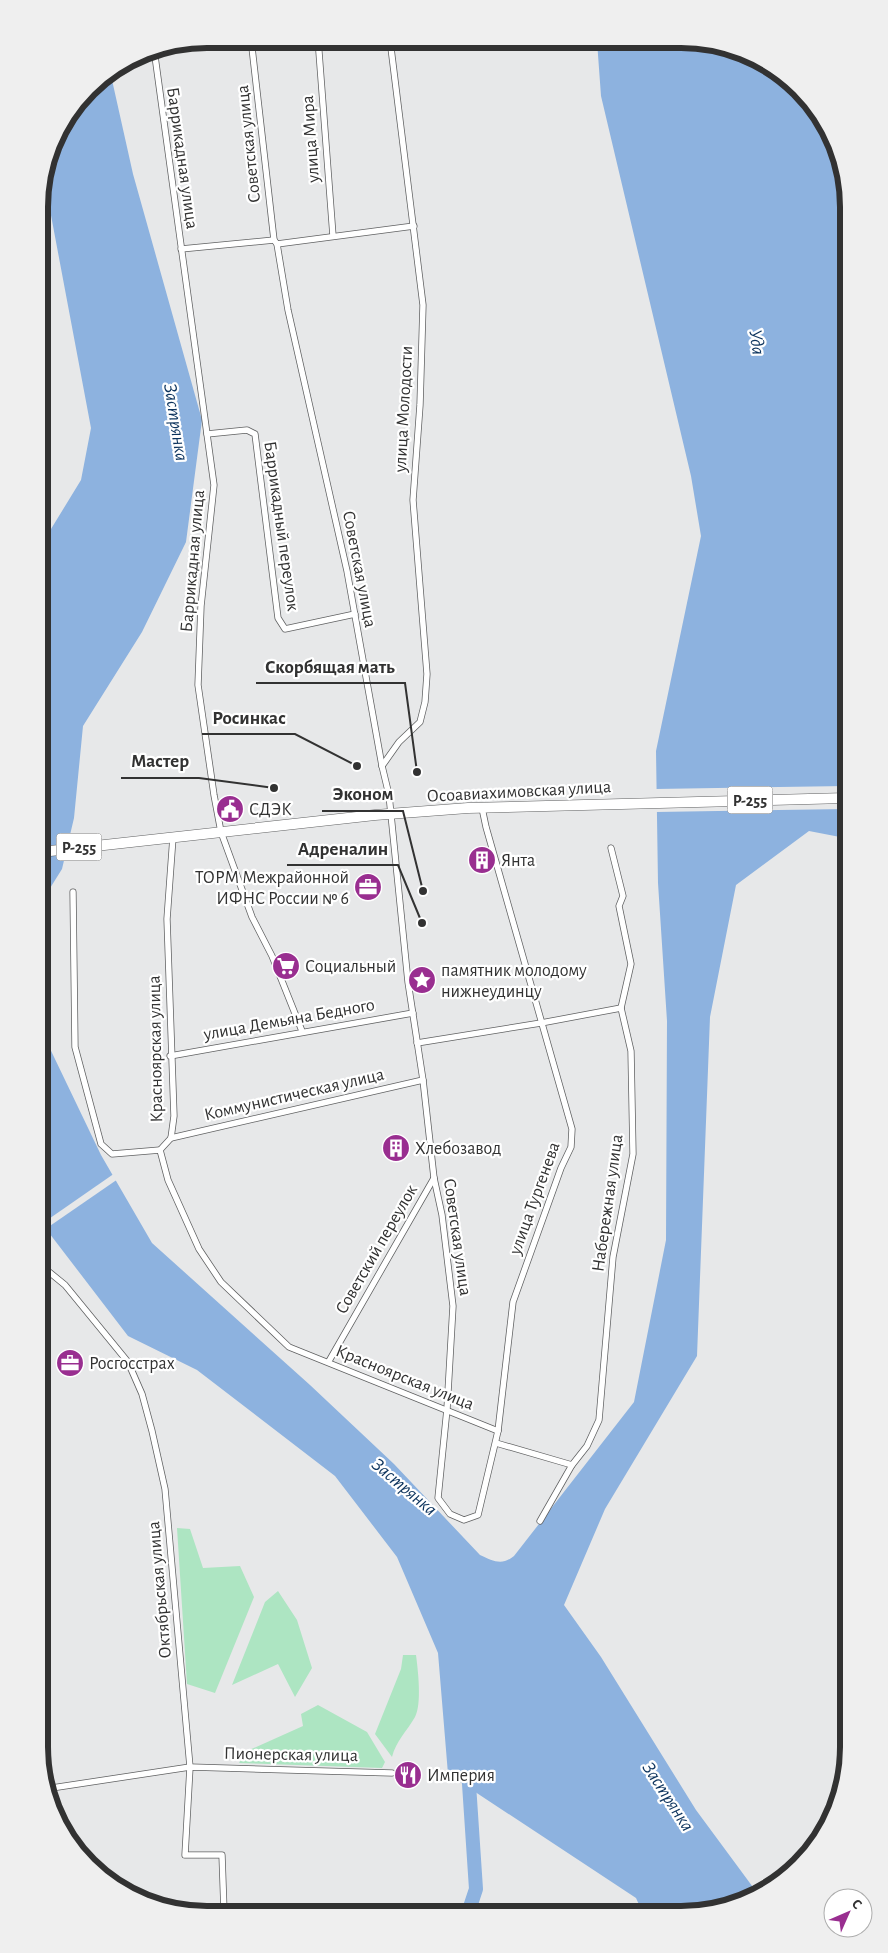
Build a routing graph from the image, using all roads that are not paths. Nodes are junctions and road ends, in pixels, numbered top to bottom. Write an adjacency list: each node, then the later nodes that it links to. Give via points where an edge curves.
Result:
1 (253, 48): 7 (street, Советская улица)
2 (319, 48): 6 (street, улица Мира)
3 (391, 48): 5 (street, улица Молодости)
4 (155, 56): 8 (street, Баррикадная улица)
5 (414, 226): 6 (street); 11 (street, улица Молодости, via 423,305 413,500 427,674 420,722 398,742)
6 (333, 236): 7 (street)
7 (275, 242): 8 (street); 10 (street, Советская улица)
8 (181, 249): 9 (street, Баррикадная улица)
9 (207, 434): 10 (street, Баррикадный переулок, via 247,430 255,434 278,618 285,629); 15 (street, Баррикадная улица, via 214,486 201,606 198,685)
10 (354, 614): 11 (street, Советская улица)
11 (382, 766): 14 (street, Советская улица)
12 (840, 798): 13 (highway, Осоавиахимовская улица / Р-255)
13 (482, 808): 14 (highway, Осоавиахимовская улица / Р-255); 22 (street, улица Тургенева)
14 (391, 814): 15 (highway, Осоавиахимовская улица / Р-255); 21 (street, Советская улица)
15 (221, 832): 16 (highway, Осоавиахимовская улица / Р-255); 23 (street, Баррикадная улица, via 252,917 272,956)
16 (173, 837): 18 (highway, Осоавиахимовская улица / Р-255); 25 (street, Красноярская улица, via 167,919)
17 (611, 848): 20 (street, Набережная улица, via 623,896 619,906 631,964)
18 (48, 851)
19 (73, 892): 28 (street, via 75,1047 101,1144 112,1154)
20 (622, 1008): 22 (street); 35 (street, Набережная улица, via 631,1050 632,1154 613,1257 599,1420 587,1446)
21 (413, 1012): 23 (street, улица Демьяна Бедного); 24 (street, Советская улица)
22 (541, 1023): 24 (street); 33 (street, улица Тургенева, via 572,1129 571,1148 512,1302)
23 (302, 1031): 25 (street, улица Демьяна Бедного)
24 (417, 1043): 26 (street, Советская улица)
25 (170, 1056): 27 (street, Красноярская улица, via 174,1116)
26 (423, 1080): 27 (street, Коммунистическая улица); 29 (street, Советская улица)
27 (171, 1138): 28 (street, Красноярская улица)
28 (160, 1150): 31 (street, Красноярская улица, via 172,1192 199,1249 221,1282 289,1347)
29 (434, 1178): 31 (street, Советский переулок); 32 (street, Советская улица, via 442,1214 453,1306)
30 (47, 1271): 38 (street, Октябрьская улица, via 65,1285 128,1362 142,1394 165,1489)
31 (328, 1361): 32 (street, Красноярская улица)
32 (447, 1409): 33 (street, Красноярская улица); 36 (street, Советская улица, via 438,1498 450,1514 464,1520)
33 (498, 1431): 34 (street, улица Тургенева)
34 (496, 1443): 35 (street); 36 (street, улица Тургенева)
35 (572, 1465): 37 (street, Набережная улица)
36 (478, 1515)
37 (540, 1521)
38 (190, 1767): 39 (street, Пионерская улица); 40 (street, Пионерская улица); 41 (street, Октябрьская улица, via 185,1855 222,1855)
39 (392, 1773)
40 (53, 1788)
41 (224, 1906)

